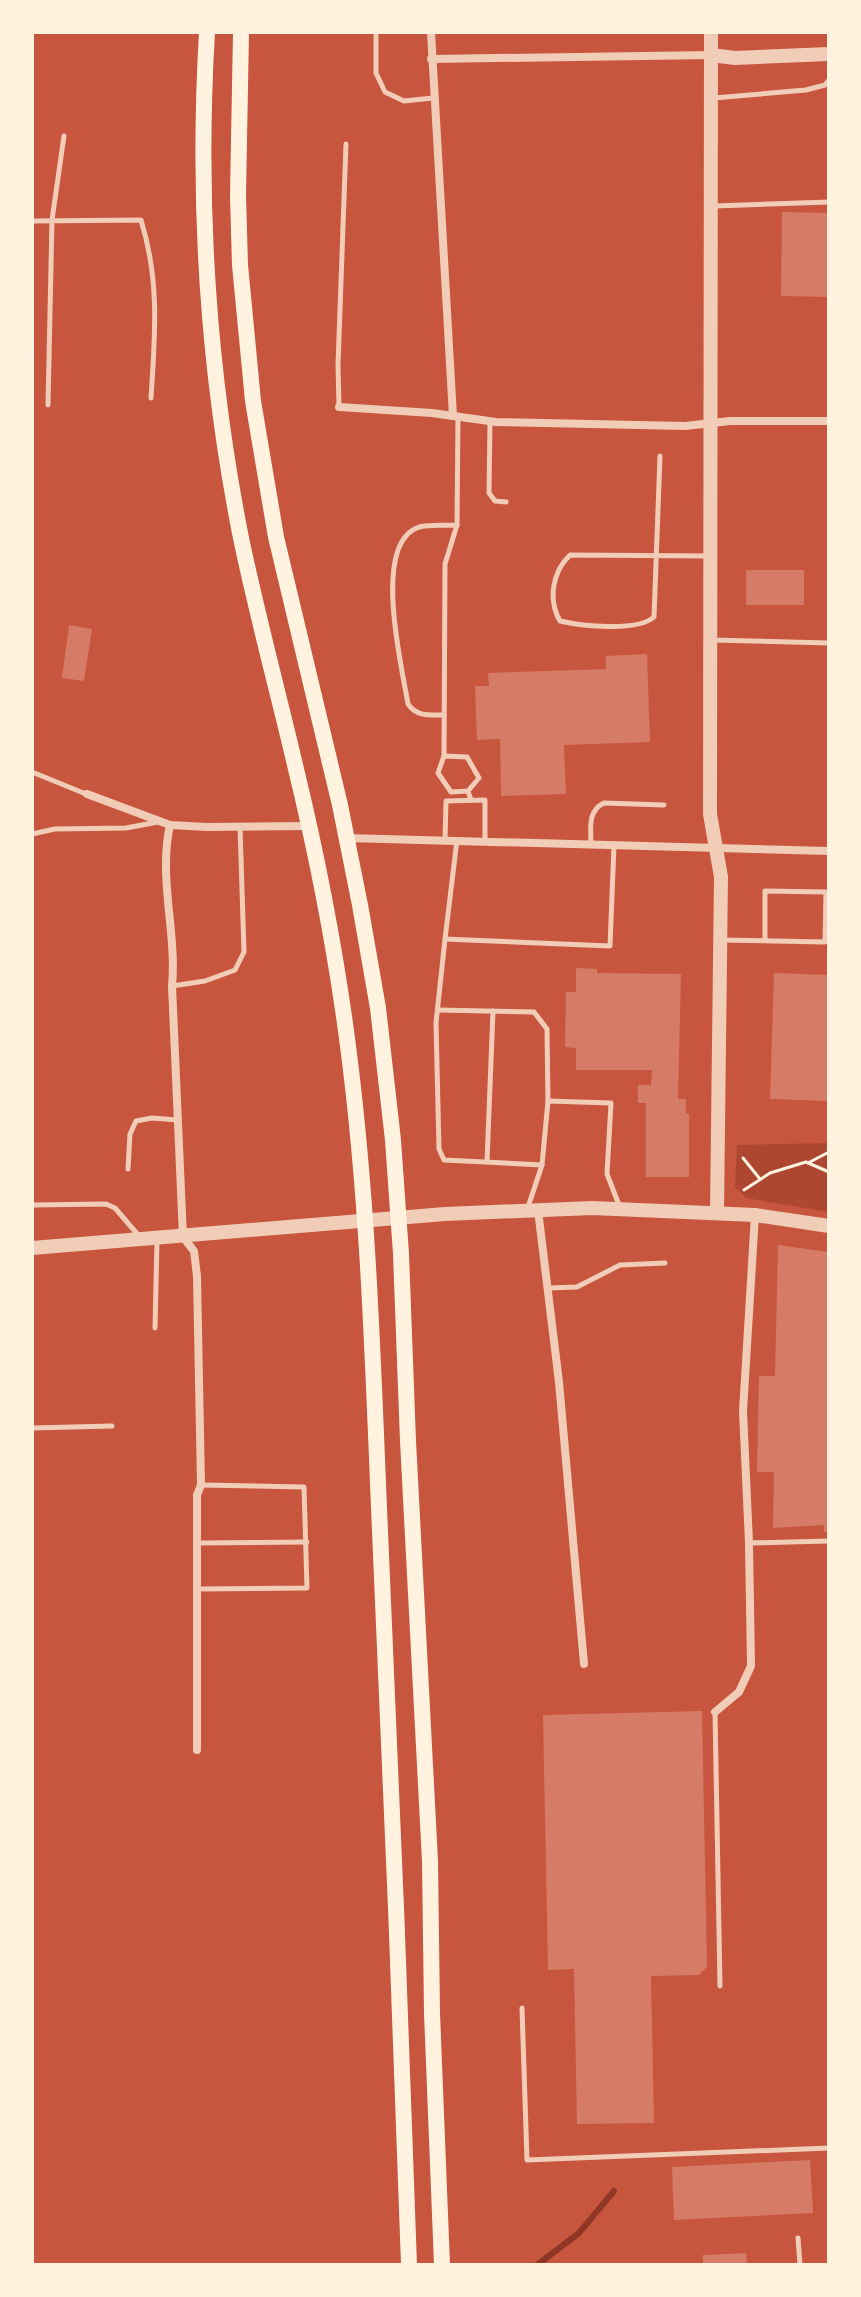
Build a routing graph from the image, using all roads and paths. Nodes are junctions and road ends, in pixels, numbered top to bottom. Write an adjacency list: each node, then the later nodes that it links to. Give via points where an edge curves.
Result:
1 (207, 32): 41 (main road, via 204,198 219,404 249,573)
2 (241, 32): 44 (main road, via 239,232 253,401 281,560)
3 (376, 32): 10 (lane, via 376,73 385,92 404,101)
4 (431, 32): 8 (street)
5 (711, 32): 7 (street)
6 (829, 54): 7 (street)
7 (711, 55): 8 (street); 11 (street)
8 (431, 59): 10 (street)
9 (829, 80): 11 (lane, via 806,90)
10 (433, 98): 21 (street)
11 (711, 98): 15 (street)
12 (64, 136): 16 (lane)
13 (346, 144): 20 (lane)
14 (829, 202): 15 (lane)
15 (710, 206): 24 (street)
16 (52, 220): 17 (lane); 18 (lane, via 141,220 151,252 157,310); 19 (lane)
17 (32, 221)
18 (151, 398)
19 (48, 405)
20 (339, 407): 21 (street)
21 (456, 416): 22 (street); 27 (lane)
22 (490, 421): 24 (street); 26 (lane, via 489,493 495,501)
23 (829, 421): 24 (street)
24 (709, 423): 29 (street)
25 (660, 456): 28 (lane)
26 (506, 502)
27 (457, 525): 32 (lane, via 445,564); 32 (lane, via 418,527 404,538 396,552 392,594 408,704 422,715)
28 (655, 555): 28 (lane, via 570,555 555,576 553,609 560,621 582,626 648,622 654,617); 29 (lane)
29 (710, 556): 30 (street)
30 (710, 640): 31 (lane); 50 (street)
31 (829, 643)
32 (444, 715): 33 (lane)
33 (444, 756): 35 (lane, via 438,773 451,792); 35 (lane, via 467,757 479,778)
34 (32, 772): 36 (lane)
35 (468, 791): 37 (lane)
36 (87, 794): 39 (street)
37 (471, 800): 45 (lane, via 446,801); 47 (lane, via 485,800)
38 (664, 805): 48 (lane, via 597,806 591,815)
39 (159, 822): 40 (street); 43 (lane)
40 (170, 825): 42 (street); 55 (street, via 165,859)
41 (309, 826): 42 (street); 75 (main road, via 347,1036)
42 (240, 827): 55 (lane, via 244,952 235,970)
43 (32, 834)
44 (347, 838): 45 (street); 74 (main road, via 383,1043)
45 (445, 840): 46 (street)
46 (457, 840): 47 (street); 52 (lane)
47 (485, 841): 48 (street)
48 (591, 845): 49 (street)
49 (614, 845): 50 (street); 52 (lane, via 610,946)
50 (714, 847): 51 (street); 53 (street, via 721,877)
51 (829, 851)
52 (445, 939): 56 (lane)
53 (720, 940): 54 (lane); 72 (street)
54 (765, 941): 54 (lane, via 825,942 826,892 765,891)
55 (172, 986): 59 (street)
56 (438, 1010): 57 (lane); 62 (lane, via 439,1149 444,1160)
57 (493, 1011): 58 (lane, via 534,1012 547,1029); 62 (lane)
58 (548, 1101): 64 (lane); 70 (lane, via 611,1103 607,1174)
59 (178, 1120): 65 (lane, via 136,1121); 77 (street)
60 (829, 1152): 63 (path)
61 (743, 1158): 67 (path)
62 (487, 1163): 64 (lane)
63 (808, 1163): 66 (path); 67 (path)
64 (542, 1165): 71 (lane)
65 (128, 1169)
66 (829, 1172)
67 (760, 1179): 68 (path)
68 (744, 1190)
69 (32, 1205): 78 (lane, via 106,1204)
70 (620, 1208): 71 (street); 72 (street)
71 (533, 1210): 74 (street); 81 (street)
72 (717, 1212): 73 (street)
73 (755, 1215): 76 (street); 89 (street, via 743,1383)
74 (399, 1218): 75 (street); 99 (main road, via 430,1861)
75 (365, 1222): 77 (street); 98 (main road)
76 (829, 1226)
77 (183, 1237): 78 (street); 85 (street, via 194,1251 197,1276)
78 (149, 1239): 79 (street); 82 (lane)
79 (33, 1247)
80 (665, 1263): 81 (lane, via 620,1265 577,1287)
81 (548, 1288): 91 (street)
82 (155, 1328)
83 (112, 1426): 84 (lane)
84 (32, 1428)
85 (201, 1485): 87 (lane, via 304,1487); 88 (street)
86 (829, 1541): 89 (lane)
87 (307, 1542): 88 (lane); 90 (lane, via 307,1588)
88 (197, 1543): 90 (street)
89 (749, 1543): 92 (street, via 751,1666 739,1692)
90 (196, 1590): 93 (street)
91 (584, 1664)
92 (715, 1712): 94 (lane)
93 (197, 1750)
94 (720, 1986)
95 (522, 2008): 96 (lane, via 527,2160)
96 (829, 2148)
97 (798, 2238): 100 (lane)
98 (409, 2265)
99 (442, 2265)
100 (800, 2265)

